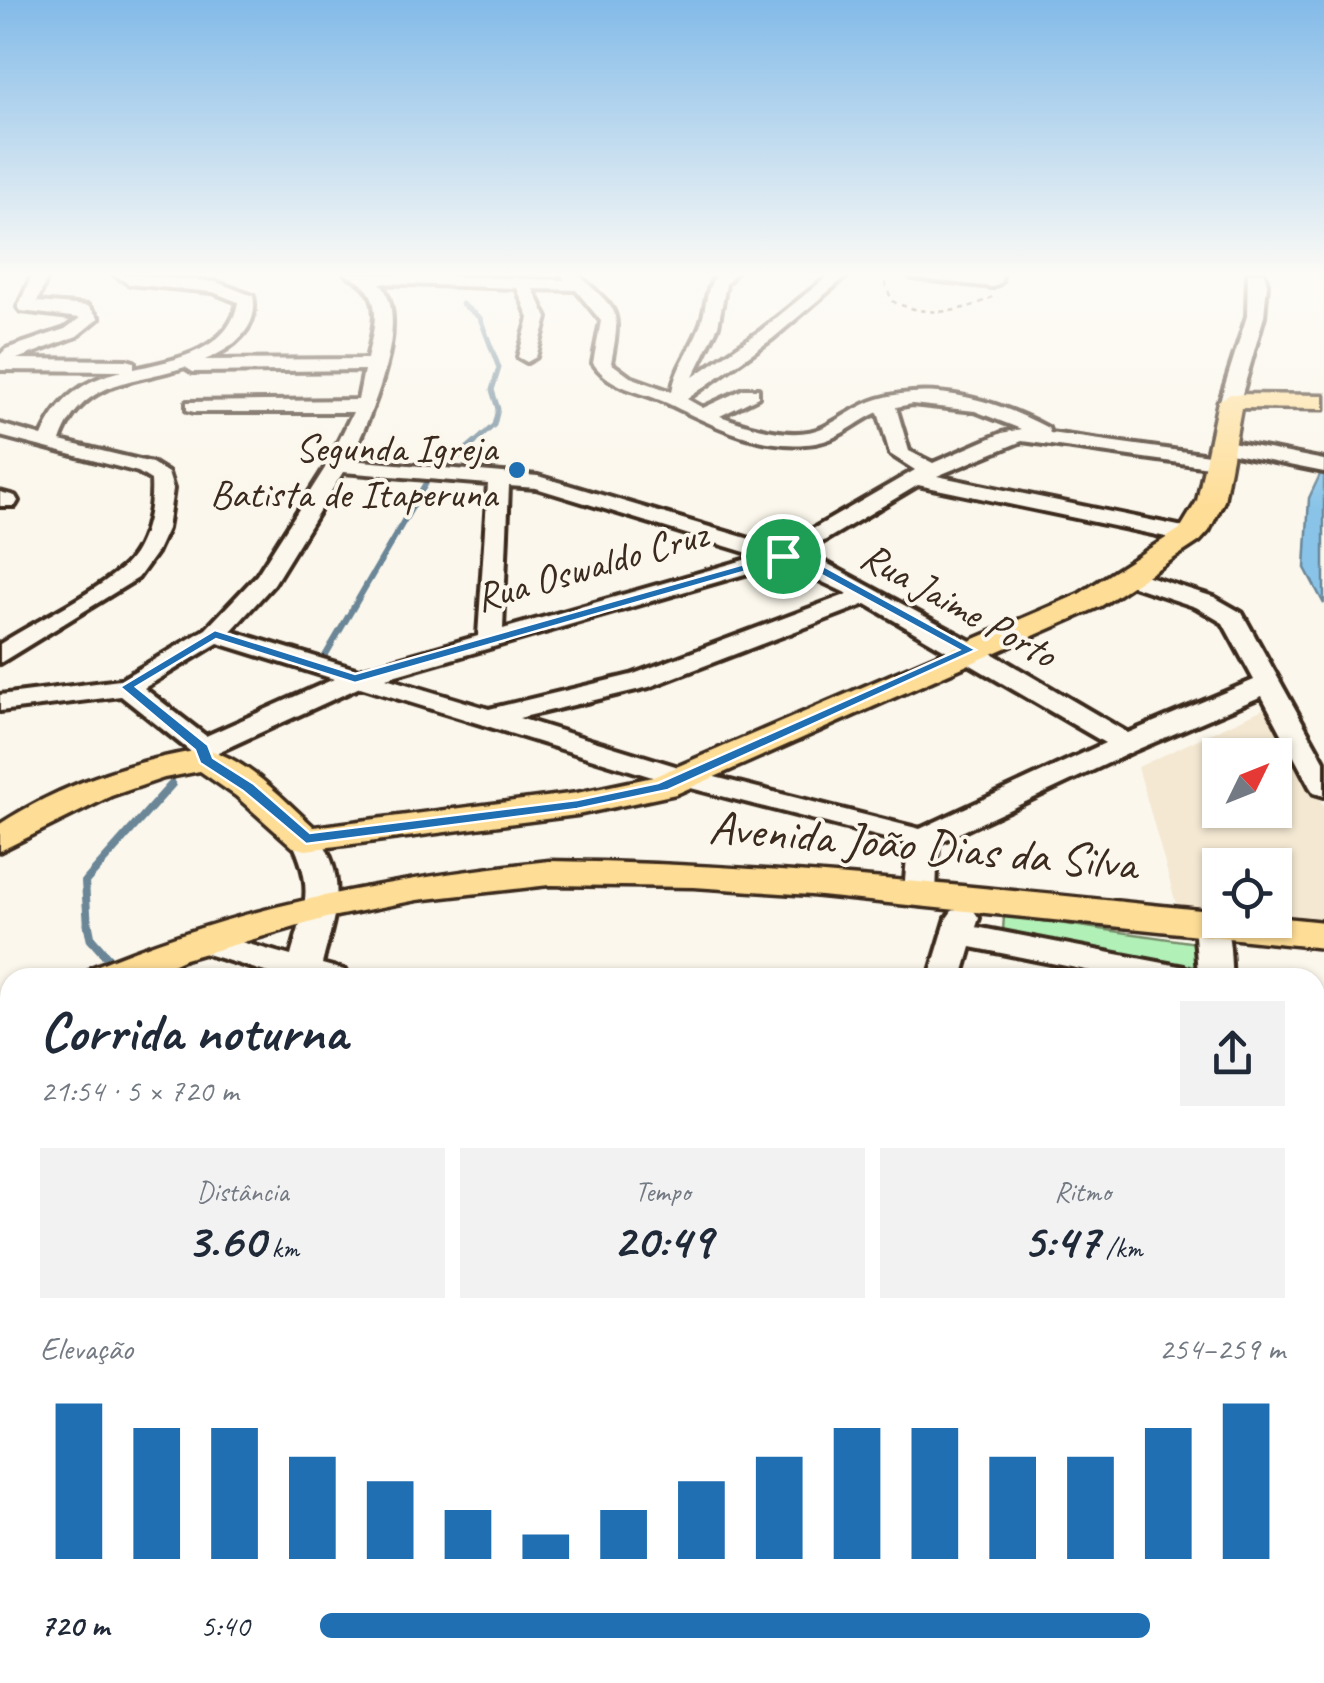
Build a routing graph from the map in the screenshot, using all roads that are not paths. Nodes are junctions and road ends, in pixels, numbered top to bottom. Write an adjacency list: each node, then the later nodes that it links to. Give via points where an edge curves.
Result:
1 (212, 352): 11 (street)
2 (379, 352): 9 (street)
3 (529, 352): 8 (street)
4 (603, 352): 13 (street, via 606,370 626,383)
5 (694, 352): 13 (street)
6 (741, 352): 13 (street)
7 (1245, 352): 14 (street)
8 (527, 357)
9 (377, 364): 11 (street); 18 (street)
10 (1, 365): 11 (street)
11 (164, 366): 22 (street, via 88,389 55,424)
12 (752, 394): 19 (street)
13 (678, 396): 19 (street)
14 (1230, 401): 15 (main road); 23 (main road)
15 (1324, 402)
16 (884, 403): 19 (street, via 817,437); 21 (street, via 970,404); 26 (street, via 900,454)
17 (194, 406): 18 (street)
18 (366, 406): 24 (street)
19 (703, 416)
20 (0, 430): 22 (street)
21 (1052, 439): 23 (street); 26 (street, Rua Oswaldo Cruz, via 1009,436)
22 (49, 445): 35 (street, via 144,467 161,478 150,546 130,572)
23 (1219, 454): 25 (street); 28 (main road, via 1215,496)
24 (336, 465): 27 (street, Rua Jaime Porto); 32 (street, via 266,579)
25 (1324, 465)
26 (923, 474): 28 (street); 29 (street, Rua Oswaldo Cruz)
27 (499, 478): 29 (street, Rua Jaime Porto, via 567,489); 33 (street)
28 (1190, 536): 30 (main road)
29 (783, 556): 31 (street, Rua Jaime Porto); 33 (street, Rua Oswaldo Cruz)
30 (1129, 577): 34 (main road); 37 (street, via 1233,618)
31 (868, 595): 34 (street, Rua Jaime Porto); 40 (street, via 640,681)
32 (215, 634): 36 (street); 38 (street)
33 (490, 641): 36 (street, Rua Oswaldo Cruz)
34 (970, 650): 41 (street, Rua Jaime Porto); 43 (main road)
35 (0, 655)
36 (355, 679): 40 (street); 42 (street, Rua Oswaldo Cruz)
37 (1270, 684): 41 (street); 44 (street)
38 (127, 687): 39 (street); 42 (street)
39 (0, 702)
40 (484, 719): 43 (street)
41 (1126, 744): 46 (street)
42 (204, 754): 45 (main road); 47 (main road, Rua Oswaldo Cruz, via 54,810)
43 (685, 778): 45 (main road, via 577,804); 46 (street)
44 (1324, 787)
45 (306, 839): 49 (street, via 322,871)
46 (923, 839): 48 (street)
47 (0, 840)
48 (920, 893): 49 (main road, Avenida João Dias da Silva, via 694,875 549,873); 50 (main road, Avenida João Dias da Silva)
49 (322, 906): 55 (main road, Avenida João Dias da Silva); 58 (street)
50 (963, 916): 51 (main road, Avenida João Dias da Silva); 59 (street); 60 (street)
51 (1202, 923)
52 (1292, 932): 53 (main road, Avenida João Dias da Silva)
53 (1324, 936)
54 (1211, 938): 61 (street)
55 (198, 941): 56 (main road, Avenida João Dias da Silva); 57 (street)
56 (131, 968)
57 (289, 968)
58 (314, 968)
59 (948, 968)
60 (1148, 968)
61 (1214, 968)

